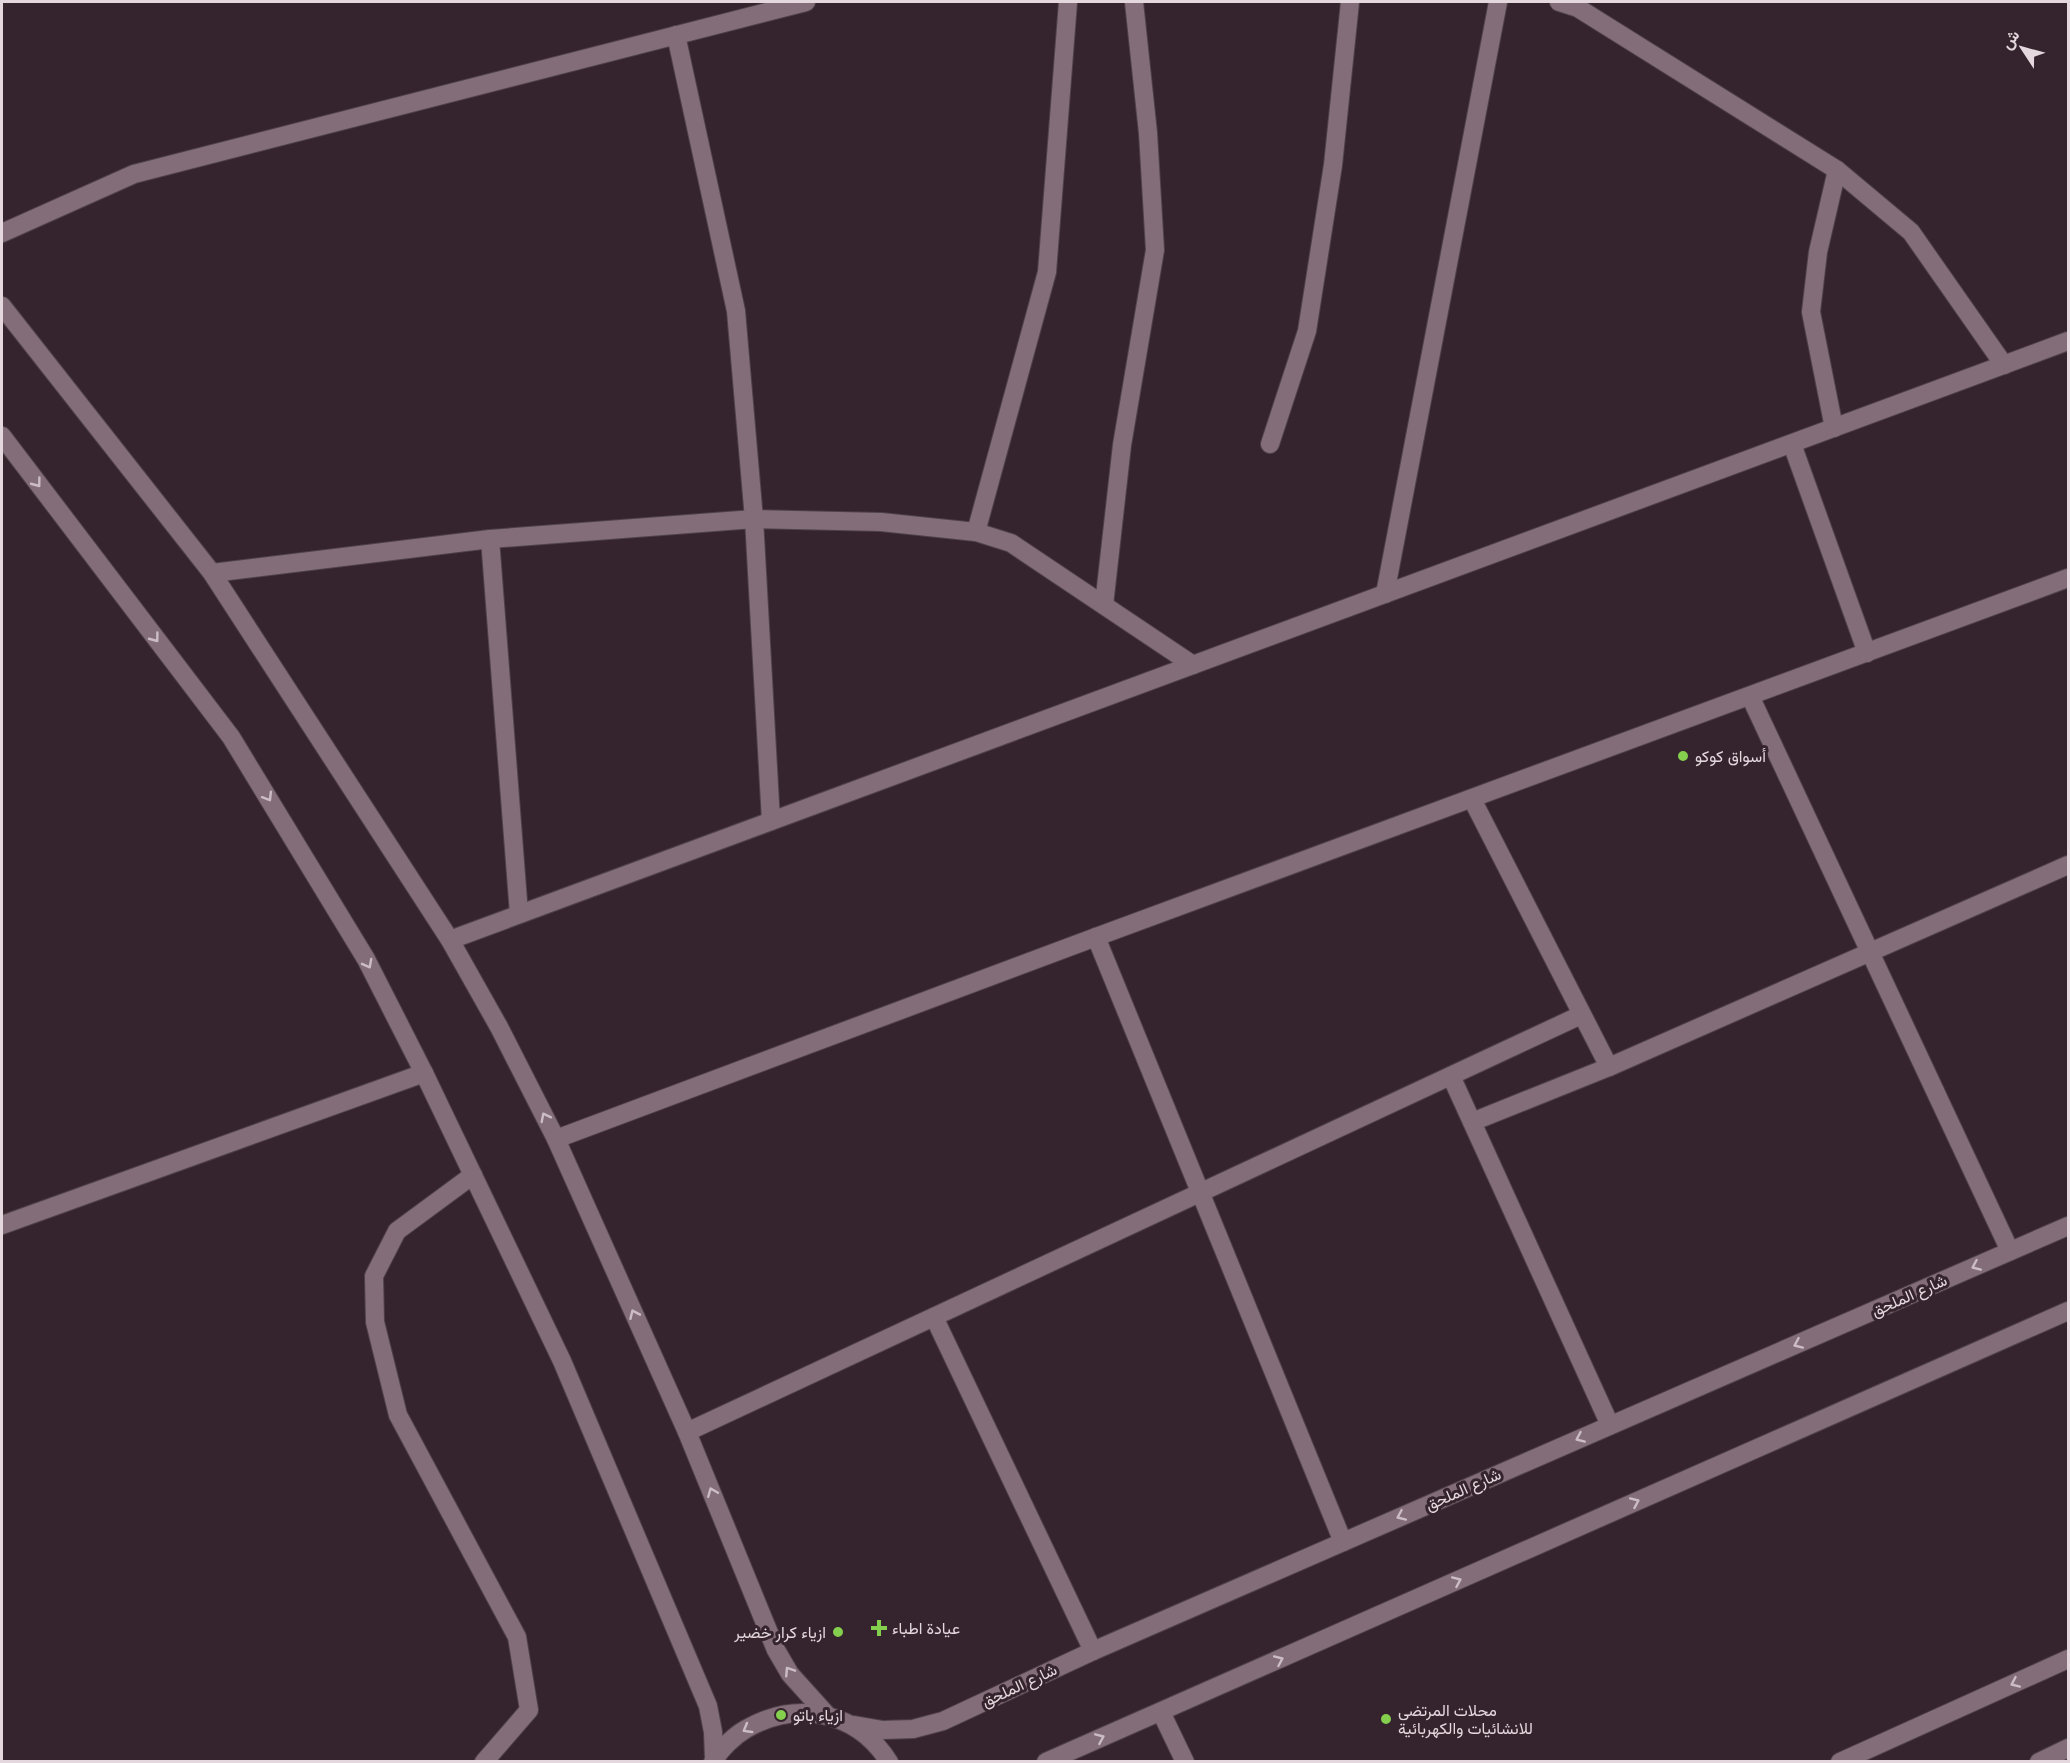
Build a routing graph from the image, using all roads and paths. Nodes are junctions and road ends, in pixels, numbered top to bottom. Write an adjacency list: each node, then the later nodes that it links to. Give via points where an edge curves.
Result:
1 (806, 2): 7 (street)
2 (1068, 2): 18 (street, via 1047,272)
3 (1134, 2): 23 (street, via 1155,250 1122,446)
4 (1350, 2): 15 (street, via 1333,165 1307,331)
5 (1498, 2): 22 (street)
6 (1559, 2): 8 (street, via 1578,8)
7 (676, 35): 9 (street, via 134,174); 17 (street, via 736,311)
8 (1837, 170): 12 (street, via 1911,232); 13 (street, via 1818,252 1811,312)
9 (2, 233)
10 (2, 306): 20 (street)
11 (2068, 341): 12 (street)
12 (2004, 365): 13 (street)
13 (1834, 428): 16 (street)
14 (2, 436): 36 (street, one-way to 36, via 231,737 366,959)
15 (1270, 444)
16 (1792, 444): 22 (street); 24 (street)
17 (754, 519): 18 (street, via 881,522); 19 (street); 28 (street)
18 (976, 532): 23 (street, via 1011,543)
19 (490, 539): 20 (street); 30 (street)
20 (212, 573): 32 (street)
21 (2068, 579): 24 (street)
22 (1385, 594): 25 (street)
23 (1104, 605): 25 (street)
24 (1867, 653): 26 (street)
25 (1193, 665): 28 (street)
26 (1750, 696): 27 (street); 33 (street)
27 (1472, 799): 31 (street); 34 (street)
28 (771, 821): 30 (street)
29 (2068, 866): 33 (street)
30 (519, 914): 32 (street)
31 (1096, 937): 39 (street); 41 (street)
32 (450, 940): 39 (street, one-way to 32)
33 (1869, 952): 35 (street); 44 (street)
34 (1581, 1015): 35 (street); 37 (street)
35 (1609, 1067): 38 (street)
36 (424, 1073): 40 (street); 42 (street)
37 (1451, 1076): 38 (street); 41 (street)
38 (1472, 1122): 47 (street)
39 (556, 1139): 48 (street, one-way to 39)
40 (473, 1174): 56 (street, via 562,1361 708,1706); 57 (street, via 398,1231 374,1276 374,1288 375,1322 398,1415 517,1637 529,1710)
41 (1201, 1193): 45 (street); 49 (street)
42 (2, 1225)
43 (2068, 1226): 44 (street, شارع الملحق)
44 (2010, 1251): 47 (street, شارع الملحق, one-way to 47)
45 (934, 1317): 48 (street); 50 (street)
46 (2066, 1317): 52 (street, one-way to 46)
47 (1610, 1425): 49 (street, شارع الملحق, one-way to 49)
48 (687, 1432): 53 (street, one-way to 48, via 790,1674 776,1650)
49 (1343, 1542): 50 (street, شارع الملحق)
50 (1093, 1651): 54 (street, شارع الملحق, via 943,1721 914,1729)
51 (2068, 1659): 61 (street, one-way to 61)
52 (1161, 1712): 59 (street, one-way to 52); 60 (street)
53 (827, 1715): 54 (street); 56 (street, one-way to 56, via 795,1712 764,1719 736,1735)
54 (854, 1725): 58 (street, via 879,1746)
55 (2068, 1748): 62 (street)
56 (714, 1760)
57 (484, 1761)
58 (889, 1761)
59 (1046, 1761)
60 (1185, 1761)
61 (1840, 1761)
62 (2038, 1761)

